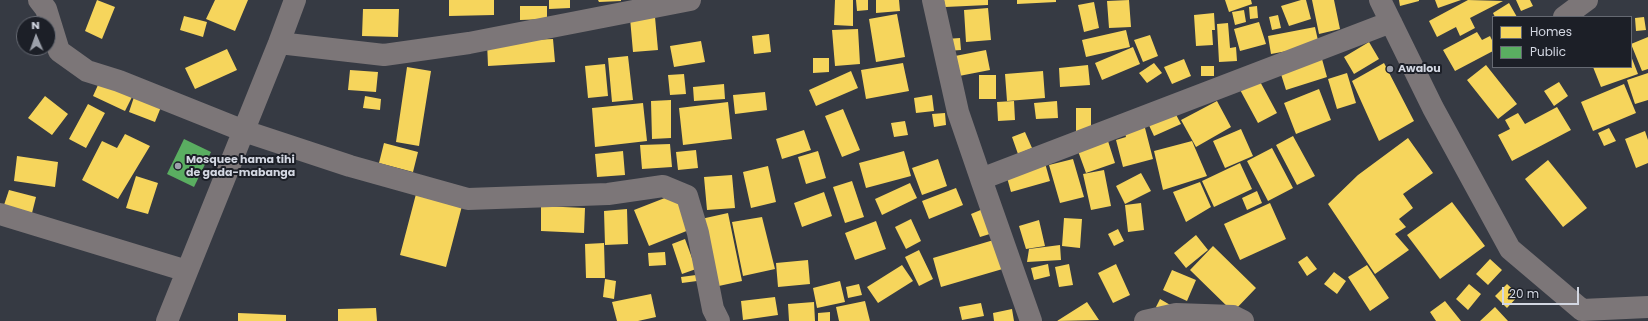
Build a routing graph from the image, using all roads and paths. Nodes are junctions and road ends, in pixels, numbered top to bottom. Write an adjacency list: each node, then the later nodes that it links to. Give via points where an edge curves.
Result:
1 (38, 0): 10 (street, via 46,9 59,51 87,71 119,81)
2 (295, 0): 9 (street)
3 (690, 0): 9 (street, via 469,43 384,55)
4 (933, 0): 11 (street, via 958,112)
5 (1380, 0): 8 (street)
6 (1587, 0): 7 (street)
7 (1565, 16)
8 (1391, 22): 11 (street); 15 (street, via 1433,108 1510,249)
9 (280, 43): 10 (street)
10 (244, 131): 13 (street); 17 (street, via 350,166 468,199 608,194 663,186 688,196 713,309)
11 (981, 179): 18 (street)
12 (0, 214): 13 (street)
13 (187, 271): 16 (street)
14 (1648, 307): 15 (street)
15 (1590, 316)
16 (167, 321)
17 (719, 321)
18 (1031, 321)
19 (1146, 321): 20 (street, via 1176,314 1233,316)
20 (1243, 321)

